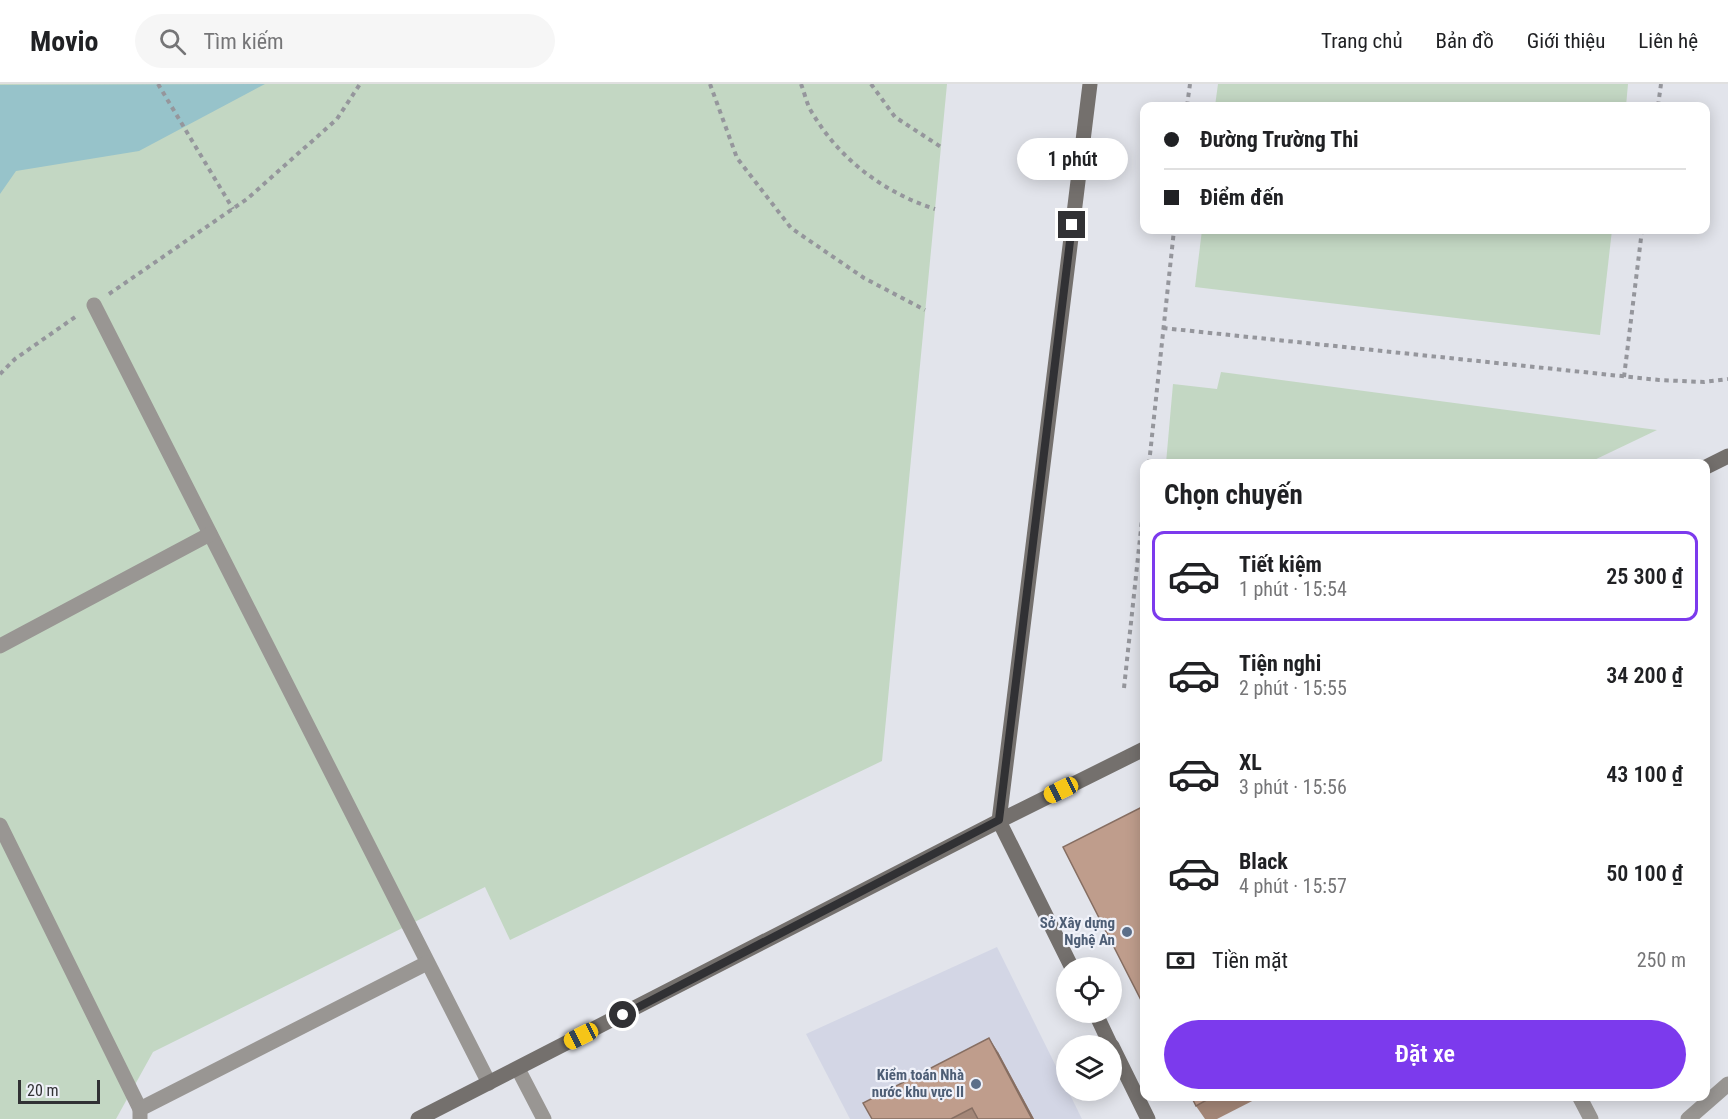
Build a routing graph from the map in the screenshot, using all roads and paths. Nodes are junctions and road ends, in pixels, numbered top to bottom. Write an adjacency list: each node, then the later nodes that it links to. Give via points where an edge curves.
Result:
1 (158, 84): 12 (path)
2 (360, 84): 12 (path, via 337,119)
3 (710, 84): 17 (path, via 737,158 791,228 864,278)
4 (801, 84): 13 (path, via 812,114 853,165 907,200)
5 (871, 84): 11 (path, via 895,117)
6 (1090, 84): 30 (street)
7 (1190, 84): 9 (path)
8 (1661, 84): 10 (path)
9 (1188, 102)
10 (1659, 102)
11 (941, 147)
12 (233, 209): 16 (path)
13 (935, 209)
14 (1174, 234): 18 (path)
15 (1642, 234): 20 (path)
16 (94, 304): 19 (path, via 15,359); 25 (street)
17 (925, 310)
18 (1163, 328): 20 (path); 23 (path)
19 (0, 374)
20 (1624, 376): 21 (path, via 1704,382)
21 (1728, 379)
22 (1728, 456): 24 (street)
23 (1150, 459)
24 (1710, 465)
25 (210, 534): 27 (street); 33 (street)
26 (1140, 538): 28 (path)
27 (0, 646)
28 (1124, 688)
29 (1140, 751): 30 (street)
30 (999, 820): 32 (street); 34 (street)
31 (0, 825): 41 (street)
32 (1067, 957)
33 (427, 963): 36 (street); 41 (street)
34 (518, 1068): 36 (street); 43 (street)
35 (1122, 1068): 44 (street)
36 (489, 1083): 42 (street)
37 (1728, 1084): 38 (street)
38 (1710, 1100)
39 (1582, 1101): 45 (street)
40 (1709, 1101): 46 (street)
41 (140, 1114)
42 (418, 1119)
43 (544, 1119)
44 (1148, 1119)
45 (1591, 1119)
46 (1688, 1119)

